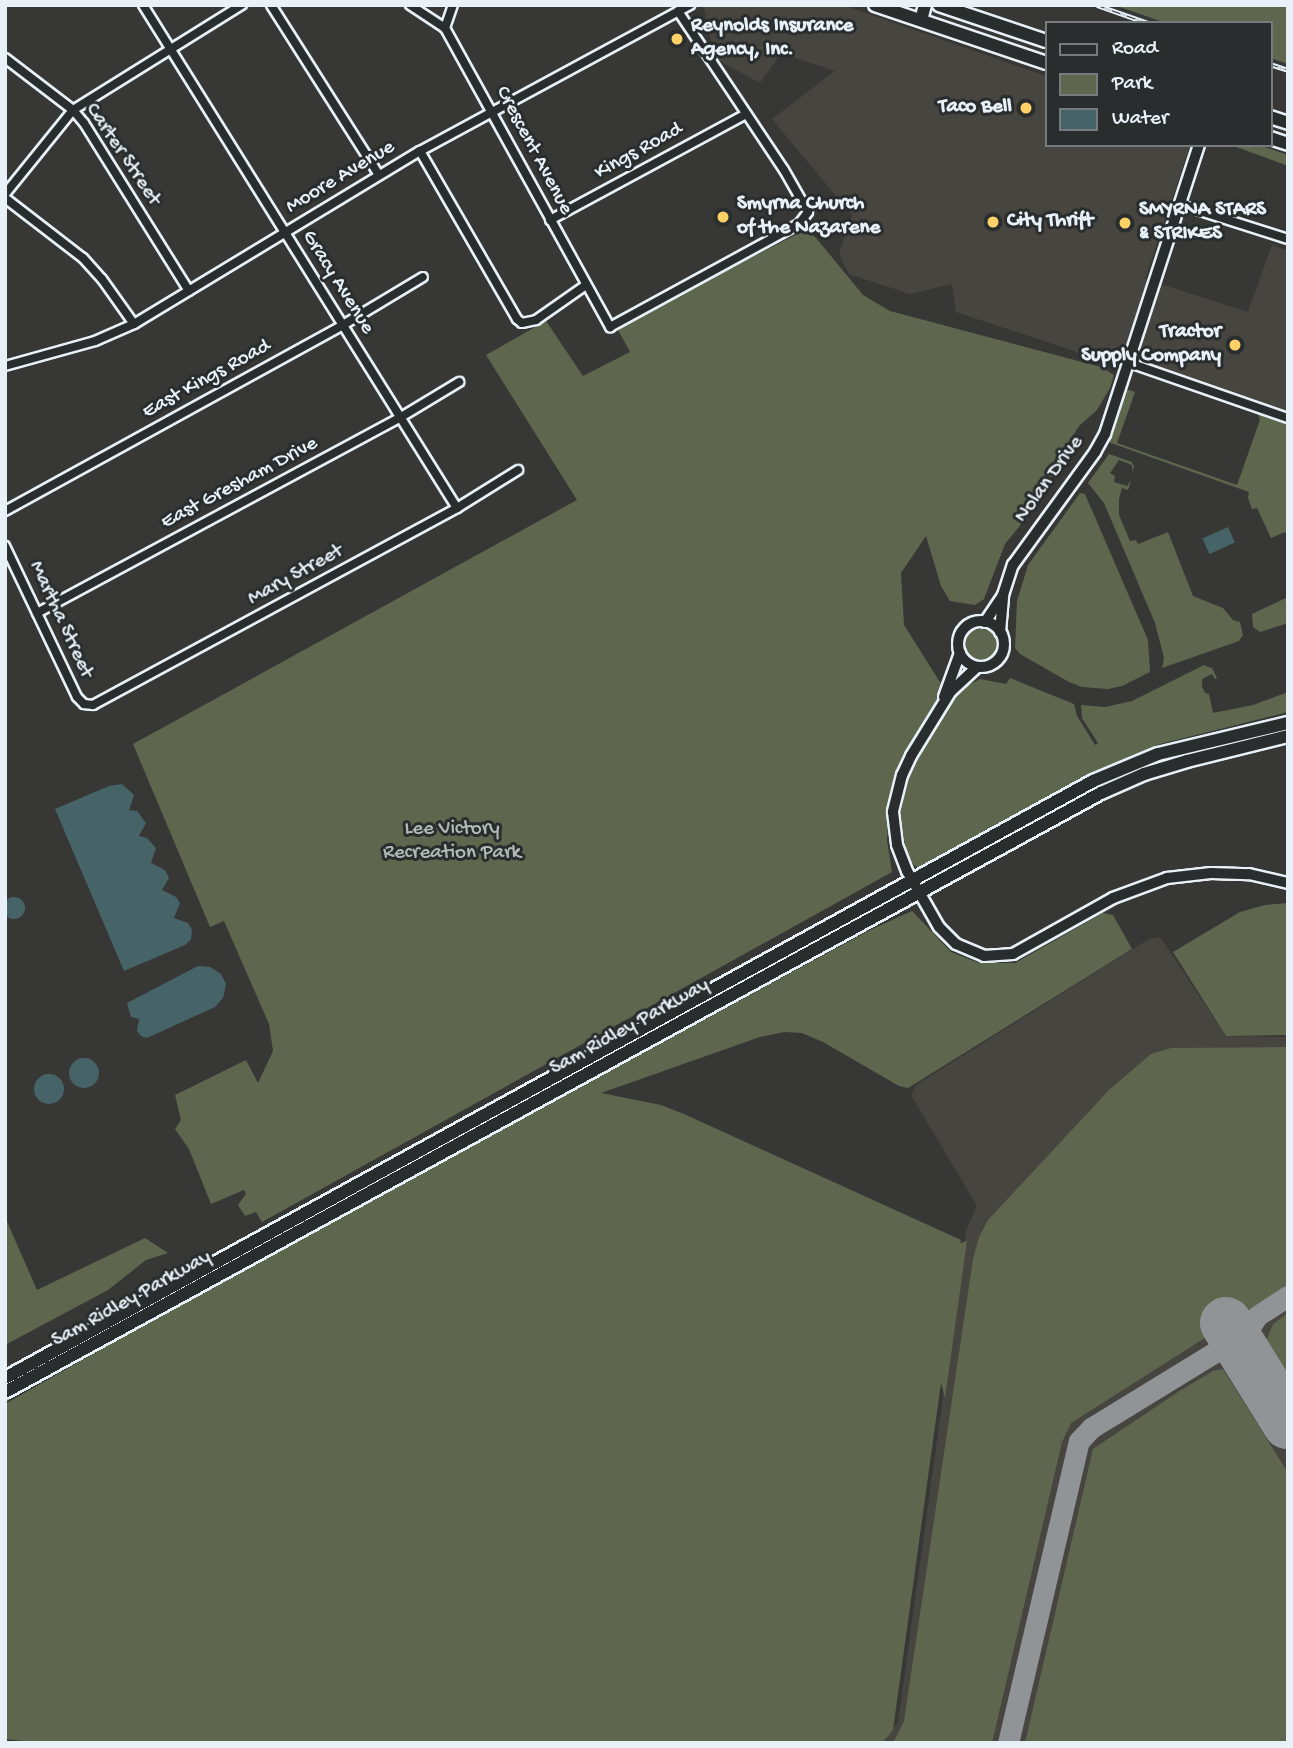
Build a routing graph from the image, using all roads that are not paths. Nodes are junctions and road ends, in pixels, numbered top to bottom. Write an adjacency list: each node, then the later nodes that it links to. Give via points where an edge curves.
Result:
1 (143, 5): 14 (street, Gracy Avenue)
2 (242, 5): 14 (street)
3 (271, 5): 22 (street)
4 (410, 5): 12 (street, Crescent Avenue)
5 (453, 5): 12 (street)
6 (690, 5): 10 (street, Moore Avenue)
7 (876, 5): 11 (main road)
8 (925, 5): 11 (main road)
9 (939, 5): 13 (main road)
10 (678, 11): 18 (street, Moore Avenue); 19 (street)
11 (921, 20): 16 (main road)
12 (445, 28): 18 (street, Crescent Avenue)
13 (1044, 40)
14 (170, 50): 17 (street); 26 (street, Gracy Avenue)
15 (5, 58): 17 (street, Carter Street)
16 (1044, 62)
17 (73, 110): 23 (street); 30 (street, Carter Street)
18 (493, 112): 21 (street, Moore Avenue); 25 (street, Crescent Avenue)
19 (746, 114): 25 (street, Kings Road); 29 (street, Crescent Avenue, via 808,208 807,216 790,230 610,327)
20 (1198, 147): 24 (street, Nolan Drive)
21 (420, 151): 22 (street, Moore Avenue); 29 (street, via 517,320 536,320)
22 (379, 175): 26 (street, Moore Avenue)
23 (5, 196): 31 (street, via 83,258)
24 (1181, 205): 27 (street); 33 (street, Nolan Drive)
25 (550, 220): 29 (street, Crescent Avenue)
26 (285, 233): 30 (street, Moore Avenue); 32 (street, Gracy Avenue)
27 (1288, 239)
28 (423, 277): 32 (street, East Kings Road)
29 (586, 285)
30 (189, 291): 31 (street, Moore Avenue)
31 (134, 324): 34 (street, Moore Avenue, via 95,341)
32 (343, 325): 36 (street, Gracy Avenue); 40 (street, East Kings Road)
33 (1127, 362): 37 (street); 42 (street, Nolan Drive, via 1100,445 1017,559)
34 (5, 366)
35 (458, 382): 36 (street, East Gresham Drive)
36 (401, 417): 39 (street, Gracy Avenue); 43 (street, East Gresham Drive)
37 (1288, 418)
38 (518, 470): 39 (street, Mary Street)
39 (457, 508): 48 (street, Mary Street, via 104,700)
40 (5, 511)
41 (5, 546): 43 (street, Martha Street)
42 (1003, 596): 44 (street, Nolan Drive); 45 (street, Nolan Drive)
43 (37, 613): 48 (street, Martha Street, via 77,697)
44 (985, 622): 45 (street); 46 (street, via 962,632)
45 (1000, 632): 47 (street, via 1004,644 1000,656 991,665)
46 (960, 653): 47 (street); 49 (street)
47 (977, 667): 49 (street)
48 (87, 705)
49 (941, 706): 53 (street, via 909,760 893,812 895,837)
50 (1288, 721): 53 (main road, Sam Ridley Parkway, via 1158,754 1093,781)
51 (1288, 736): 53 (main road, Sam Ridley Parkway, via 1144,774)
52 (1288, 883): 53 (street, via 1249,874 1167,878 1113,898 1027,948 1000,956 971,952 956,944 939,927)
53 (916, 887): 54 (main road, Sam Ridley Parkway); 55 (main road, Sam Ridley Parkway)
54 (5, 1378)
55 (5, 1392)

